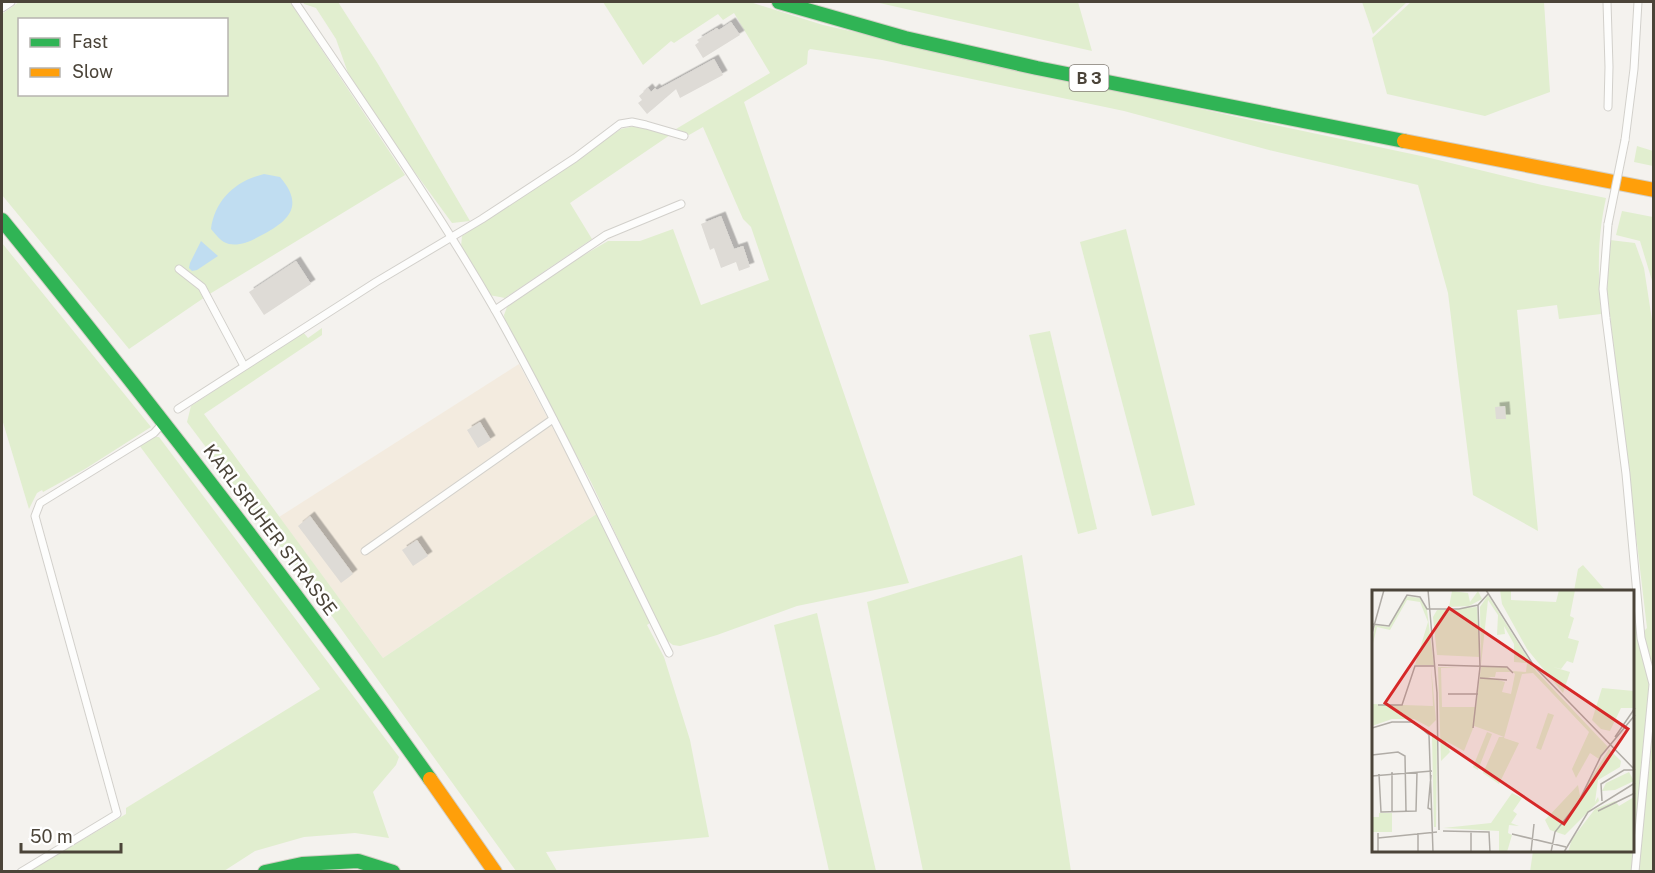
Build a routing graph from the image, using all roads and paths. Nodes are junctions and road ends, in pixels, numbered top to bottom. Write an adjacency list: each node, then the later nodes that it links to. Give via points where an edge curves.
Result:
1 (11, 2): 6 (lane)
2 (295, 2): 12 (lane)
3 (779, 2): 9 (main road, B 3, via 905,38 1037,68)
4 (1607, 2): 7 (lane)
5 (1638, 2): 25 (lane, bridge, via 1634,69 1608,224 1603,290 1641,638 1653,684)
6 (2, 8)
7 (1608, 107)
8 (684, 136): 12 (lane, via 632,122 620,124 575,158)
9 (1653, 190)
10 (681, 204): 14 (lane, via 606,236)
11 (2, 220): 18 (main road, KARLSRUHER STRASSE)
12 (450, 237): 14 (lane); 15 (lane)
13 (179, 269): 15 (lane, via 202,287)
14 (495, 310): 17 (lane)
15 (244, 366): 16 (lane)
16 (178, 409)
17 (553, 419): 19 (lane); 20 (lane)
18 (165, 422): 21 (lane, via 154,433 40,503 35,516 117,814); 24 (main road, KARLSRUHER STRASSE, via 291,586)
19 (366, 551)
20 (669, 653)
21 (21, 872)
22 (265, 872): 23 (main road, via 303,864 358,861)
23 (393, 872)
24 (495, 872)
25 (1635, 872)

